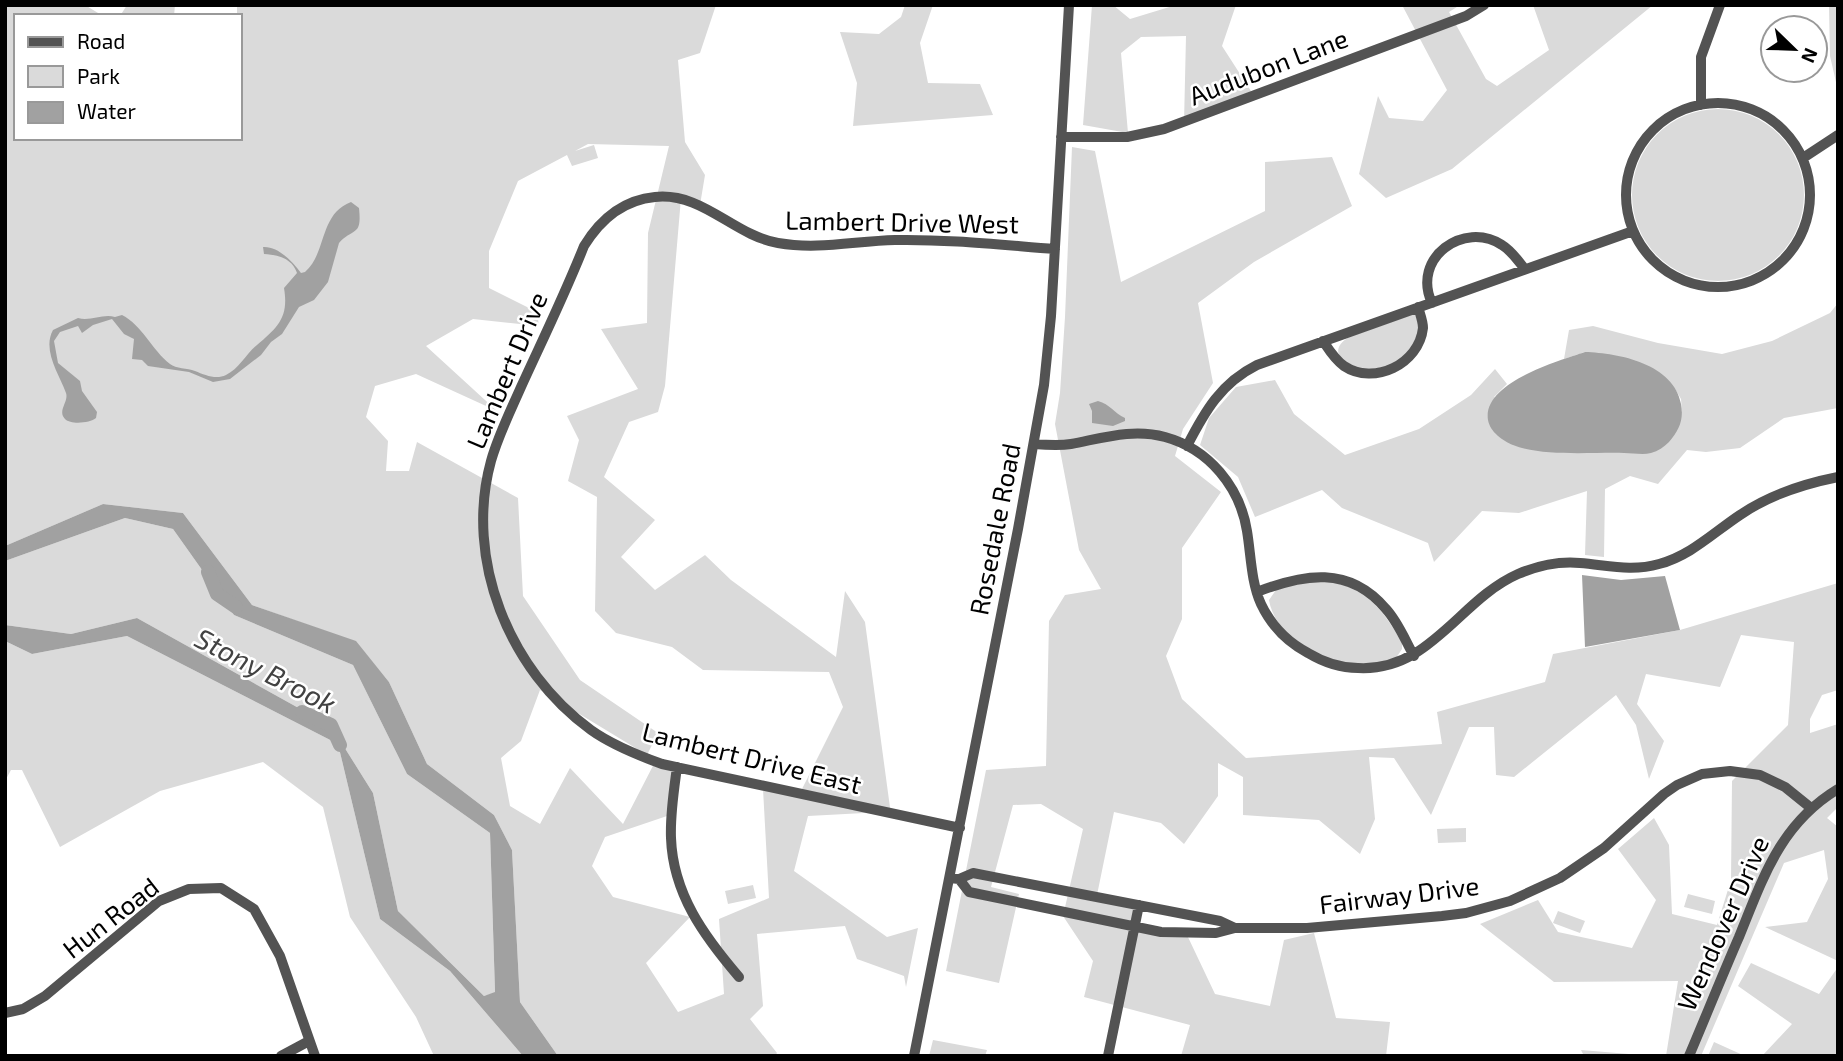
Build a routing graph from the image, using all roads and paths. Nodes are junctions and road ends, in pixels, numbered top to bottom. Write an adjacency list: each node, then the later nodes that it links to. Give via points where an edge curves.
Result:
1 (1069, 5): 6 (street, Rosedale Road)
2 (1484, 5): 6 (street, Audubon Lane, via 1466,16 1164,129 1126,137)
3 (1720, 5): 4 (street, via 1701,57)
4 (1701, 105): 7 (street, via 1727,103 1765,116 1785,131); 8 (street, via 1660,123 1636,153 1625,192)
5 (1838, 135): 7 (street)
6 (1061, 137): 9 (street, Rosedale Road)
7 (1803, 158): 8 (street, via 1810,191 1805,225 1785,258 1750,281 1709,287 1681,279 1647,255)
8 (1633, 231): 11 (street)
9 (1055, 248): 10 (street, Lambert Drive West, via 912,240 823,246 778,243 748,233 695,202 669,196 630,203 608,216 590,236); 15 (street, Rosedale Road, via 1047,359)
10 (578, 261): 18 (street, Lambert Drive, via 498,439 485,487)
11 (1525, 269): 12 (street); 12 (street, via 1511,251 1494,240 1461,239 1442,250 1429,266 1426,283)
12 (1432, 303): 13 (street)
13 (1418, 307): 14 (street); 14 (street, via 1420,339 1410,356 1392,369 1371,374 1352,370 1337,360)
14 (1323, 341): 16 (street, via 1257,365 1232,380 1210,403)
15 (1034, 444): 16 (street, via 1068,444 1136,433 1166,437); 24 (street, Rosedale Road)
16 (1187, 446): 19 (street, via 1214,466 1234,491 1245,520)
17 (1838, 477): 20 (street, via 1768,499 1688,553 1658,565 1628,569 1562,563 1516,575 1491,590)
18 (484, 542): 21 (street, Lambert Drive East, via 505,621 544,686 576,719 608,741)
19 (1257, 592): 20 (street, via 1277,629 1317,659 1342,667 1371,668); 20 (street, via 1313,576 1352,583 1386,608)
20 (1414, 656)
21 (677, 767): 24 (street, Lambert Drive East); 29 (street, via 671,819 677,876 696,923)
22 (1838, 789): 23 (street, Wendover Drive)
23 (1811, 808): 28 (street, Fairway Drive, via 1785,787 1760,775 1703,774 1664,794 1581,865 1510,901 1442,916 1307,928); 36 (street, Wendover Drive, via 1770,861)
24 (960, 828): 25 (street, Rosedale Road)
25 (955, 878): 26 (street, Fairway Drive, via 973,873); 27 (street, Fairway Drive, via 969,892); 34 (street, Rosedale Road)
26 (1139, 905): 27 (street); 28 (street, Fairway Drive)
27 (1134, 928): 28 (street, Fairway Drive, via 1179,933); 35 (street)
28 (1235, 928)
29 (739, 977)
30 (5, 1013): 31 (street, Hun Road, via 46,996 159,901 189,889 221,888 254,909 280,956)
31 (309, 1041): 32 (street); 33 (street, Hun Road)
32 (281, 1056)
33 (315, 1056)
34 (914, 1056)
35 (1108, 1056)
36 (1689, 1056)

